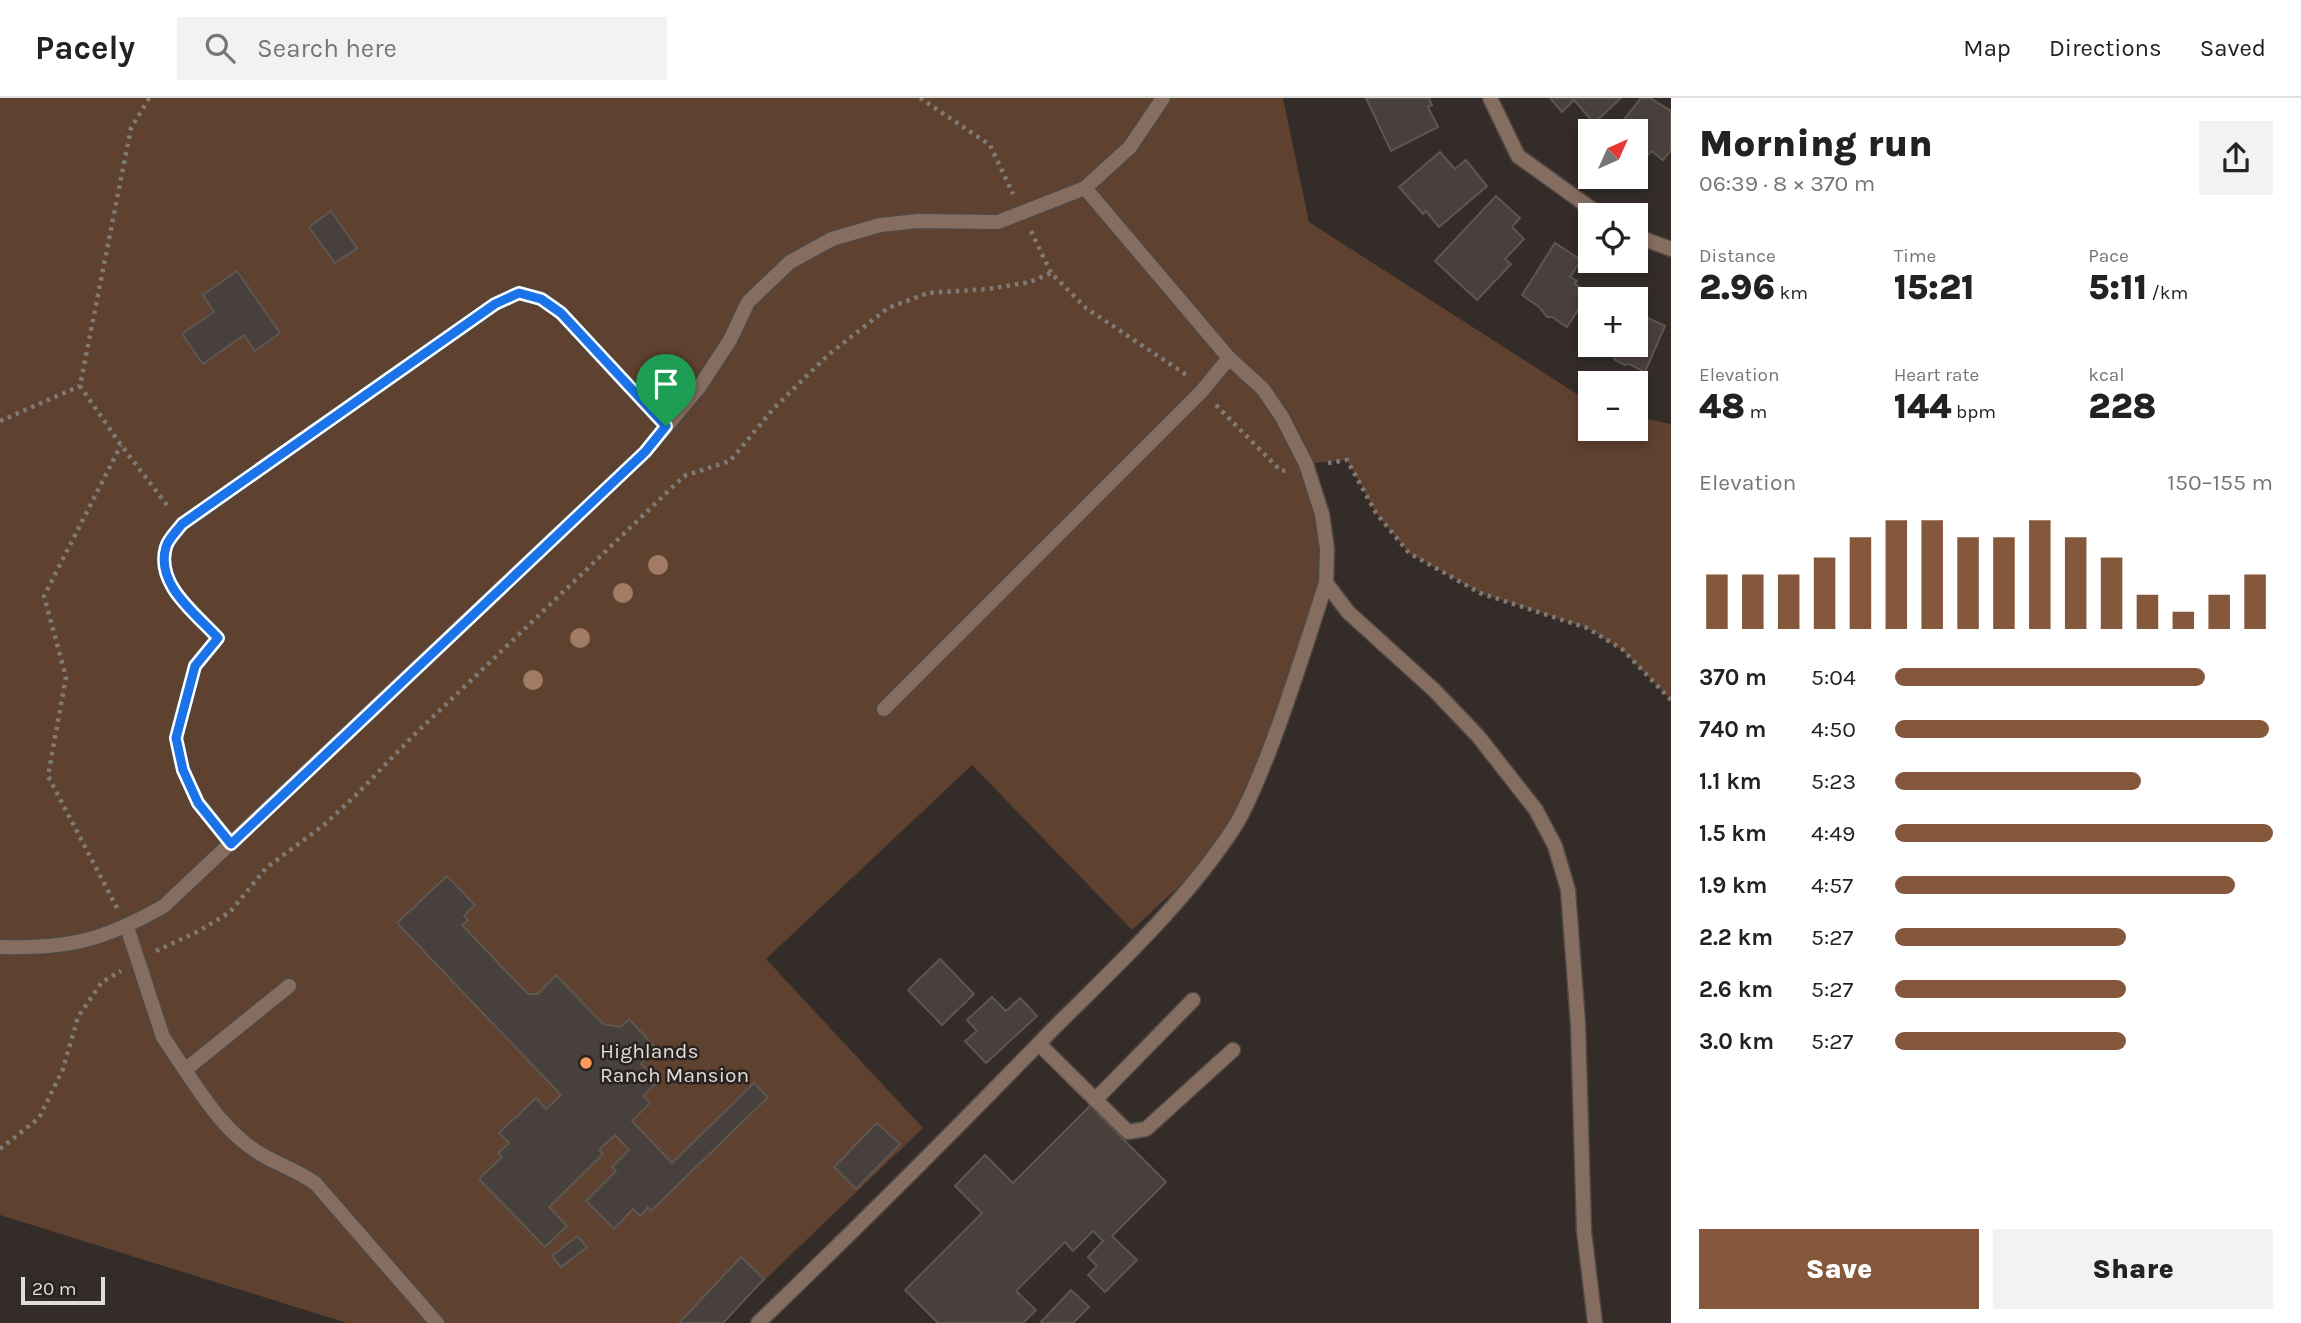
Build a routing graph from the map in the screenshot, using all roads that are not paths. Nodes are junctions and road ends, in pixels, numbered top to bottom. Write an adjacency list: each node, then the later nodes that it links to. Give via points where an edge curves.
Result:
1 (1163, 98): 3 (street, via 1130,147)
2 (1490, 98): 4 (street, via 1518,156)
3 (1085, 188): 7 (street); 8 (street, via 998,222 880,225 832,239 790,262 748,302 700,386)
4 (1583, 203)
5 (1648, 240): 6 (street)
6 (1671, 249)
7 (1228, 358): 9 (street, via 1263,389 1306,464 1322,514); 10 (street, via 1202,391)
8 (666, 426): 11 (street, via 645,452); 11 (street, via 561,313 541,299 519,293 495,304 182,524 166,544 164,566 172,589 218,638 195,666 176,738 183,770 198,803)
9 (1326, 583): 16 (street, via 1276,733 1236,824 1194,882); 22 (street, via 1348,612 1478,736 1536,810 1555,846 1568,890 1578,1024 1584,1231)
10 (884, 709)
11 (231, 844): 12 (street, via 164,906)
12 (127, 928): 13 (street, via 85,942 43,948); 18 (street, via 163,1037)
13 (0, 947)
14 (289, 986): 18 (street)
15 (1193, 1000): 19 (street)
16 (1039, 1044): 19 (street); 21 (street)
17 (1233, 1050): 19 (street, via 1146,1129 1128,1132)
18 (185, 1070): 20 (street, via 212,1111 238,1136 265,1157 315,1183)
19 (1095, 1100)
20 (437, 1323)
21 (758, 1323)
22 (1595, 1323)

